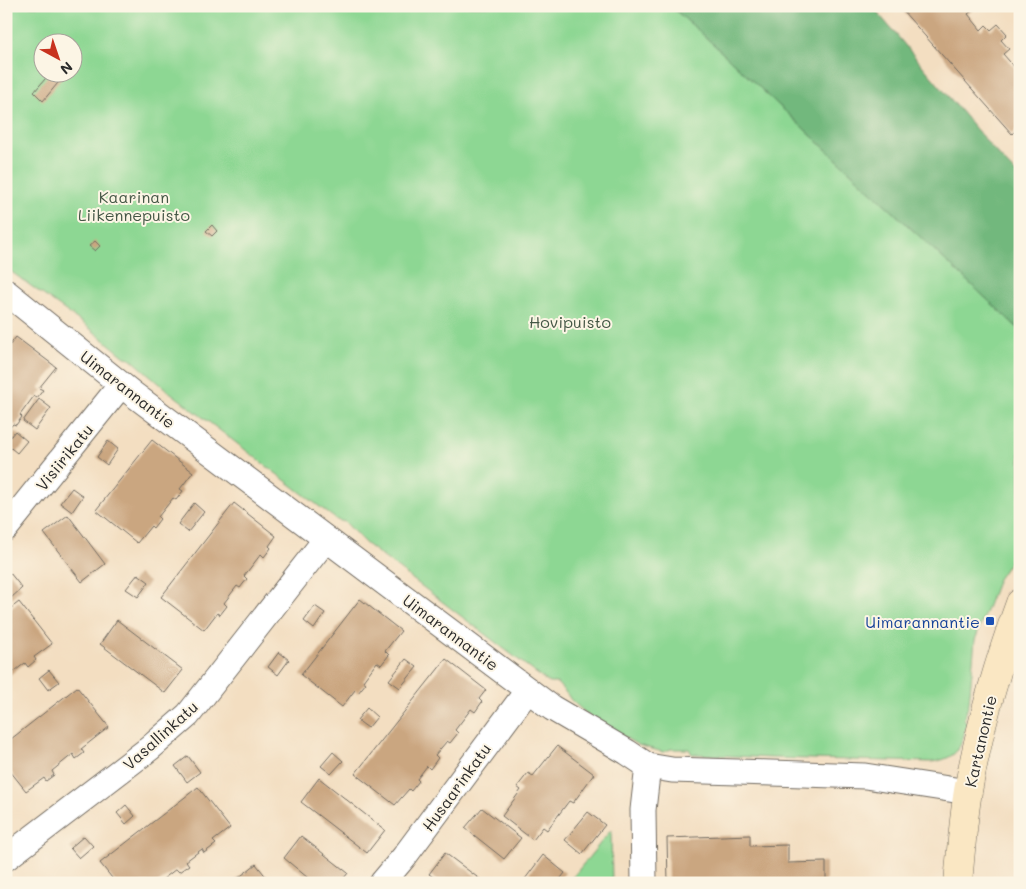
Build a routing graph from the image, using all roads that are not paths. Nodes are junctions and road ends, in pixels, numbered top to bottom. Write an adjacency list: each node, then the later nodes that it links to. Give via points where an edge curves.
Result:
1 (6, 292): 2 (street, Uimarannantie)
2 (121, 385): 3 (street, Visiirikatu); 4 (street, Uimarannantie)
3 (6, 528)
4 (326, 539): 6 (street, Uimarannantie); 9 (street, Vasallinkatu, via 188,715)
5 (1020, 603): 8 (street, Kartanontie, via 984,721)
6 (528, 690): 7 (street, Uimarannantie); 10 (street, Husaarinkatu)
7 (648, 766): 8 (street, Uimarannantie, via 672,770 865,776); 11 (street, via 643,810)
8 (968, 792): 12 (street, Kartanontie)
9 (6, 858)
10 (382, 883)
11 (644, 883)
12 (958, 883)

